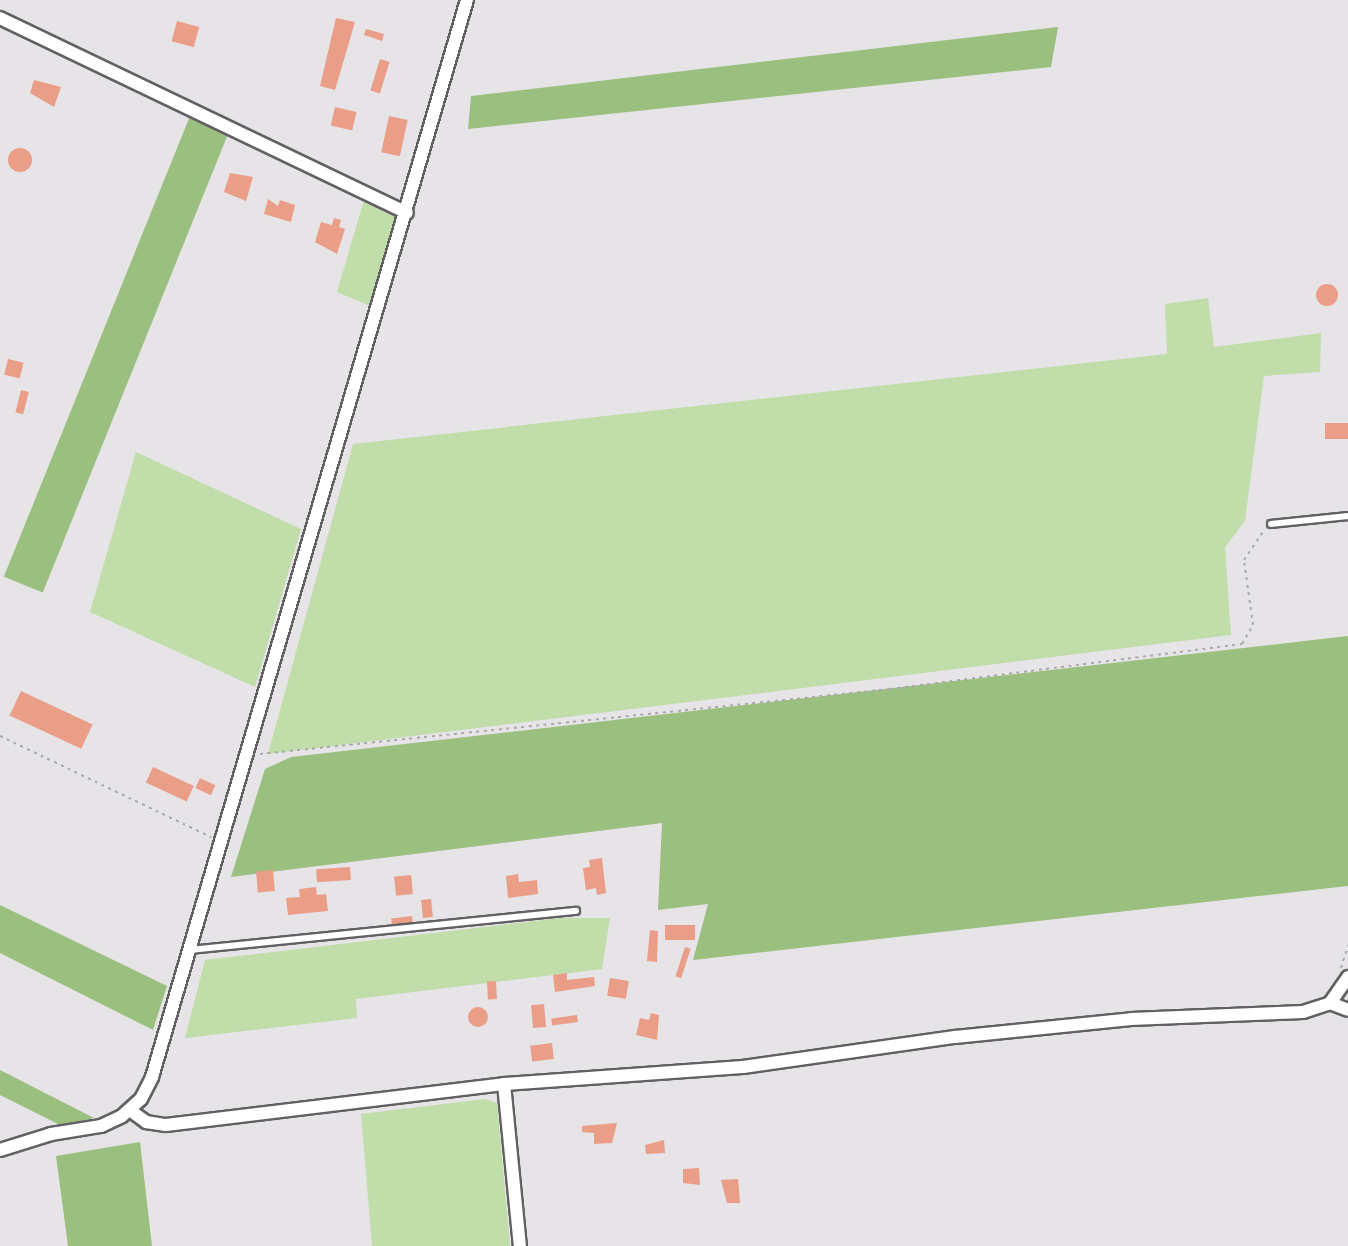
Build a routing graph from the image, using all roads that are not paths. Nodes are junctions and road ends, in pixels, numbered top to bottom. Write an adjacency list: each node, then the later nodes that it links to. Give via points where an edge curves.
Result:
1 (467, 0): 3 (street)
2 (0, 18): 3 (street)
3 (407, 213): 7 (street)
4 (1348, 516): 5 (lane)
5 (1271, 524)
6 (576, 911): 7 (lane)
7 (190, 950): 12 (street, via 152,1077)
8 (1348, 977): 9 (street)
9 (1330, 1003): 10 (street); 11 (street, via 1303,1012 1131,1019 955,1037 743,1067)
10 (1348, 1010)
11 (504, 1084): 12 (street, via 166,1125 146,1122); 14 (street)
12 (131, 1111): 13 (street, via 101,1126 51,1134)
13 (0, 1150)
14 (520, 1246)

